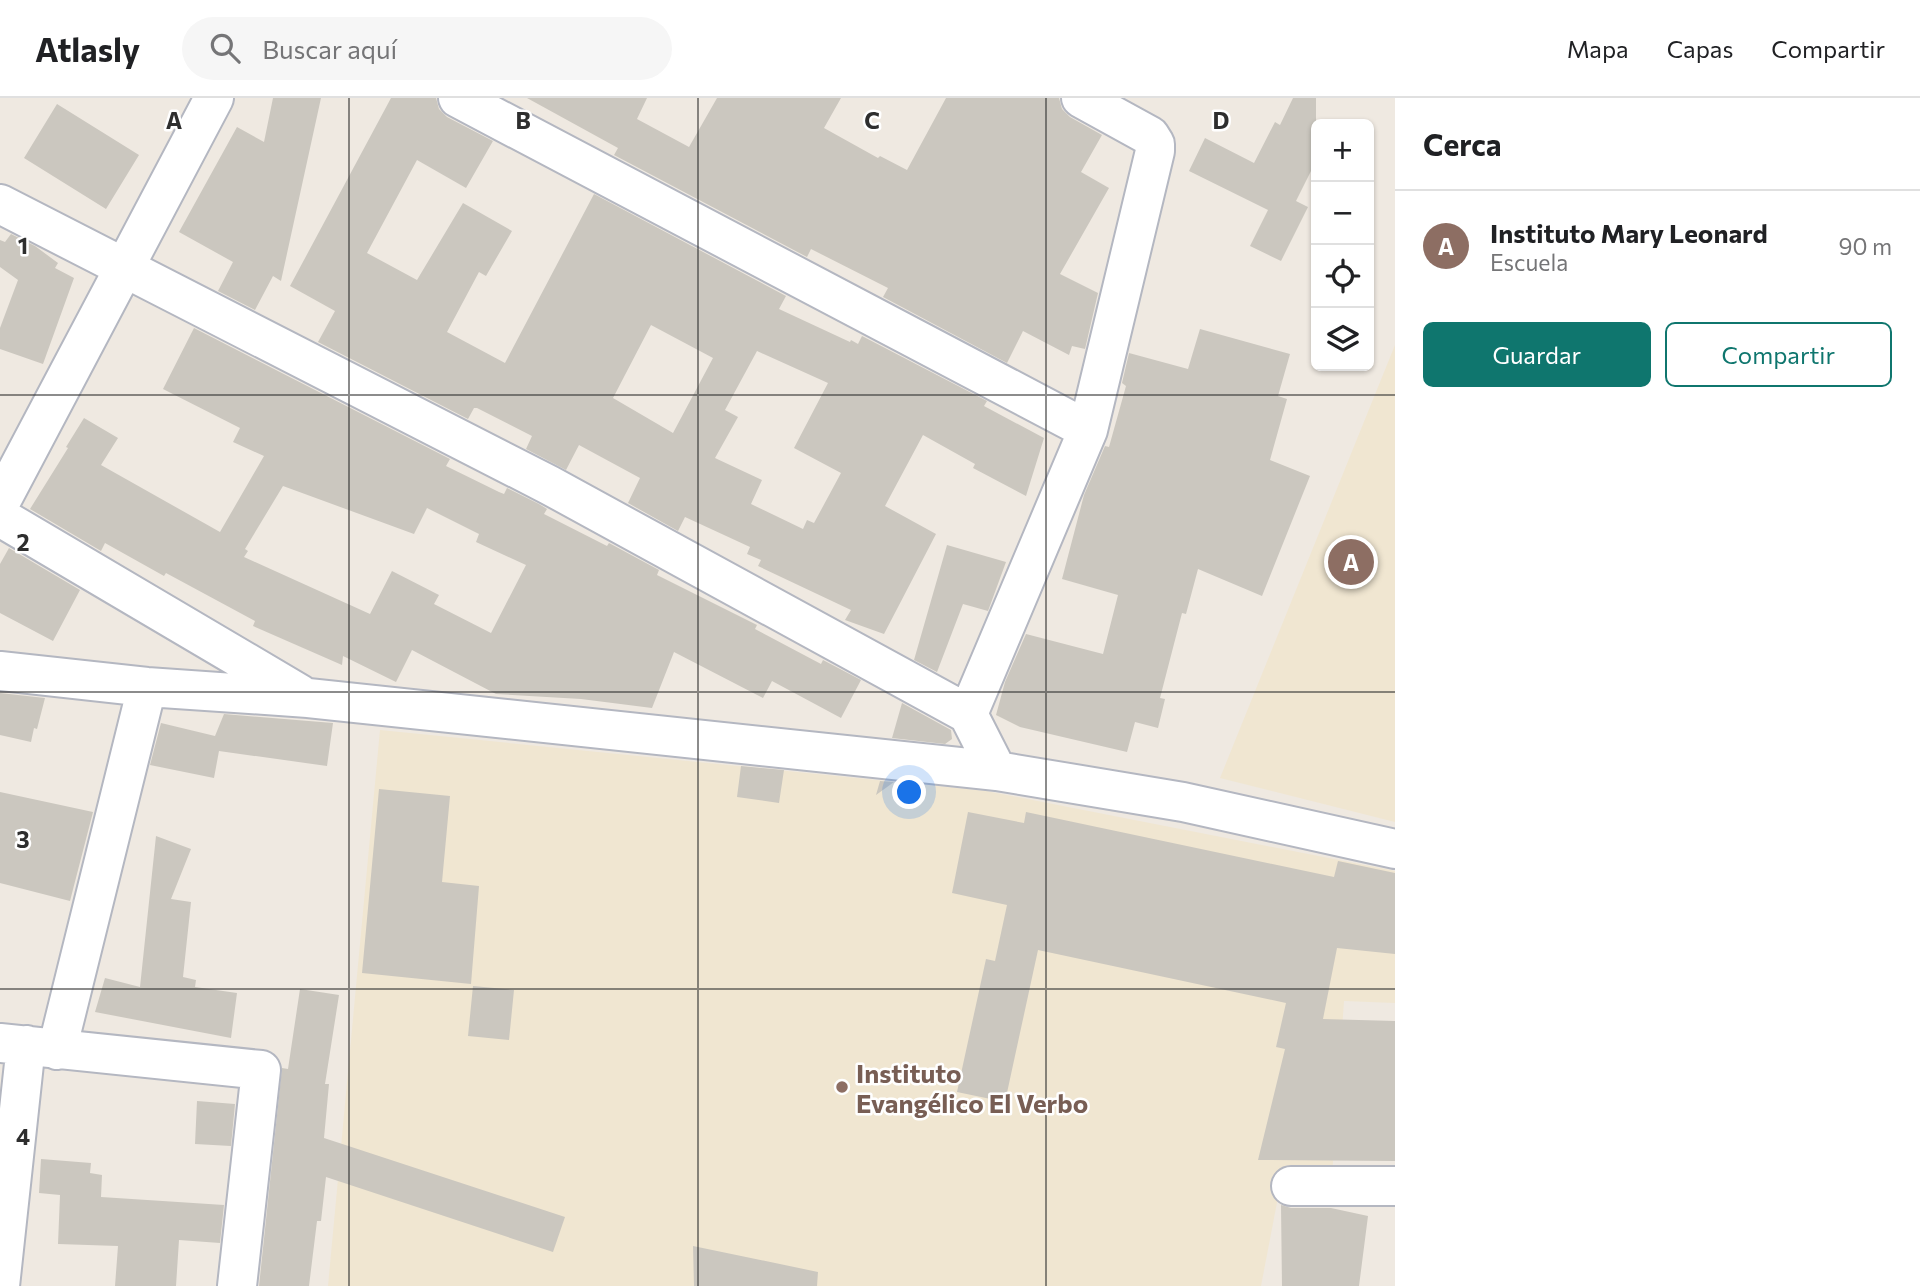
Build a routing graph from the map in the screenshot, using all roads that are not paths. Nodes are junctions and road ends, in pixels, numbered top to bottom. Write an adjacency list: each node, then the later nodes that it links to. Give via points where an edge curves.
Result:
1 (214, 98): 5 (street)
2 (458, 98): 6 (street)
3 (1082, 98): 6 (street, via 1150,136 1155,151)
4 (0, 204): 5 (street)
5 (123, 267): 7 (street); 12 (street, via 550,485)
6 (1088, 430): 12 (street)
7 (0, 503)
8 (0, 517): 11 (street)
9 (0, 671): 10 (street)
10 (146, 687): 11 (street); 15 (street)
11 (308, 698): 13 (street)
12 (968, 714): 13 (street)
13 (997, 771): 14 (street, via 1183,803)
14 (1395, 849)
15 (28, 1046): 18 (street); 19 (street, via 261,1070)
16 (1292, 1186): 17 (street)
17 (1395, 1186)
18 (1, 1286)
19 (237, 1286)

